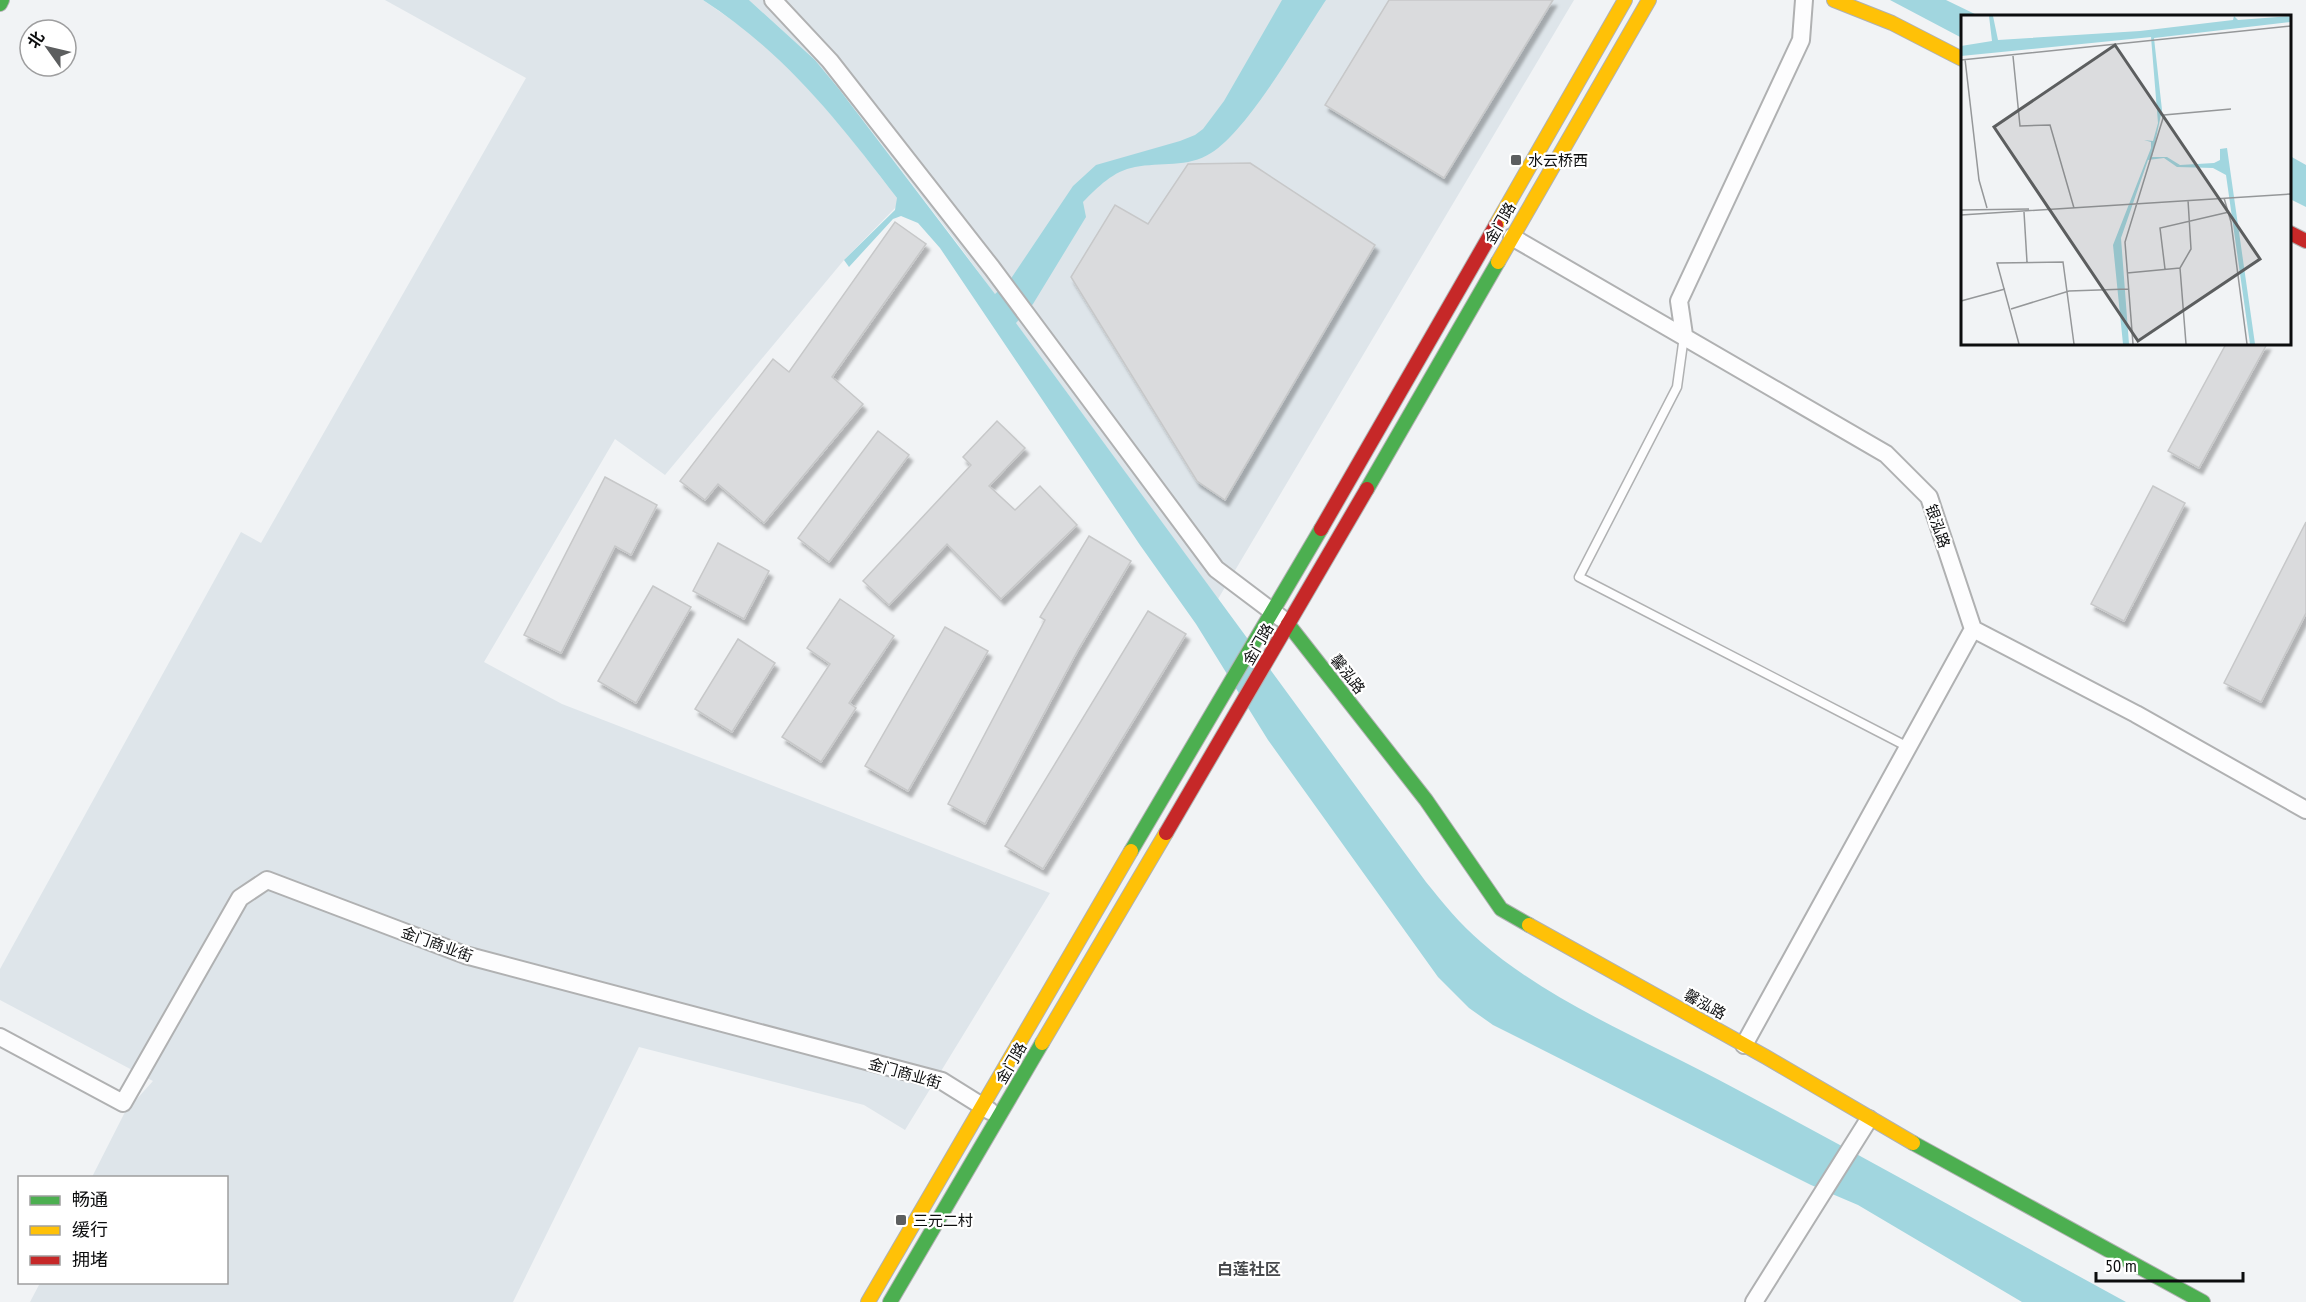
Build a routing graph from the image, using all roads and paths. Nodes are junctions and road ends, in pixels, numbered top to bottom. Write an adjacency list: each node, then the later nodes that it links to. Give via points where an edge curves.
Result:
1 (2, 0): 7 (main road)
2 (773, 0): 13 (street, via 830,61 992,268 1216,569)
3 (1625, 0): 13 (main road, 金门路)
4 (1649, 0): 10 (main road, 金门路)
5 (1804, 0): 12 (street, via 1801,40 1679,302)
6 (1834, 0): 8 (main road, via 1892,23)
7 (0, 4)
8 (1961, 58)
9 (2291, 234): 11 (main road)
10 (1512, 237): 12 (street, 银泓路); 14 (main road, 金门路)
11 (2306, 241)
12 (1684, 335): 15 (street, 银泓路, via 1886,453 1929,497); 16 (lane, via 1677,387 1579,577)
13 (1273, 613): 14 (street); 20 (main road, 金门路)
14 (1288, 624): 19 (main road, 馨泓路, via 1426,800 1502,909); 21 (main road, 金门路)
15 (1973, 629): 16 (street); 17 (street, via 2136,714)
16 (1908, 747): 19 (street)
17 (2306, 810)
18 (0, 1037): 20 (street, 金门商业街, via 123,1104 240,898 267,880 465,955 942,1081)
19 (1744, 1045): 22 (main road, 馨泓路)
20 (982, 1107): 21 (street, 金门商业街); 23 (main road, 金门路)
21 (999, 1116): 24 (main road, 金门路)
22 (1869, 1119): 25 (street); 26 (main road, 馨泓路)
23 (868, 1302)
24 (890, 1302)
25 (1754, 1302)
26 (2203, 1302)

